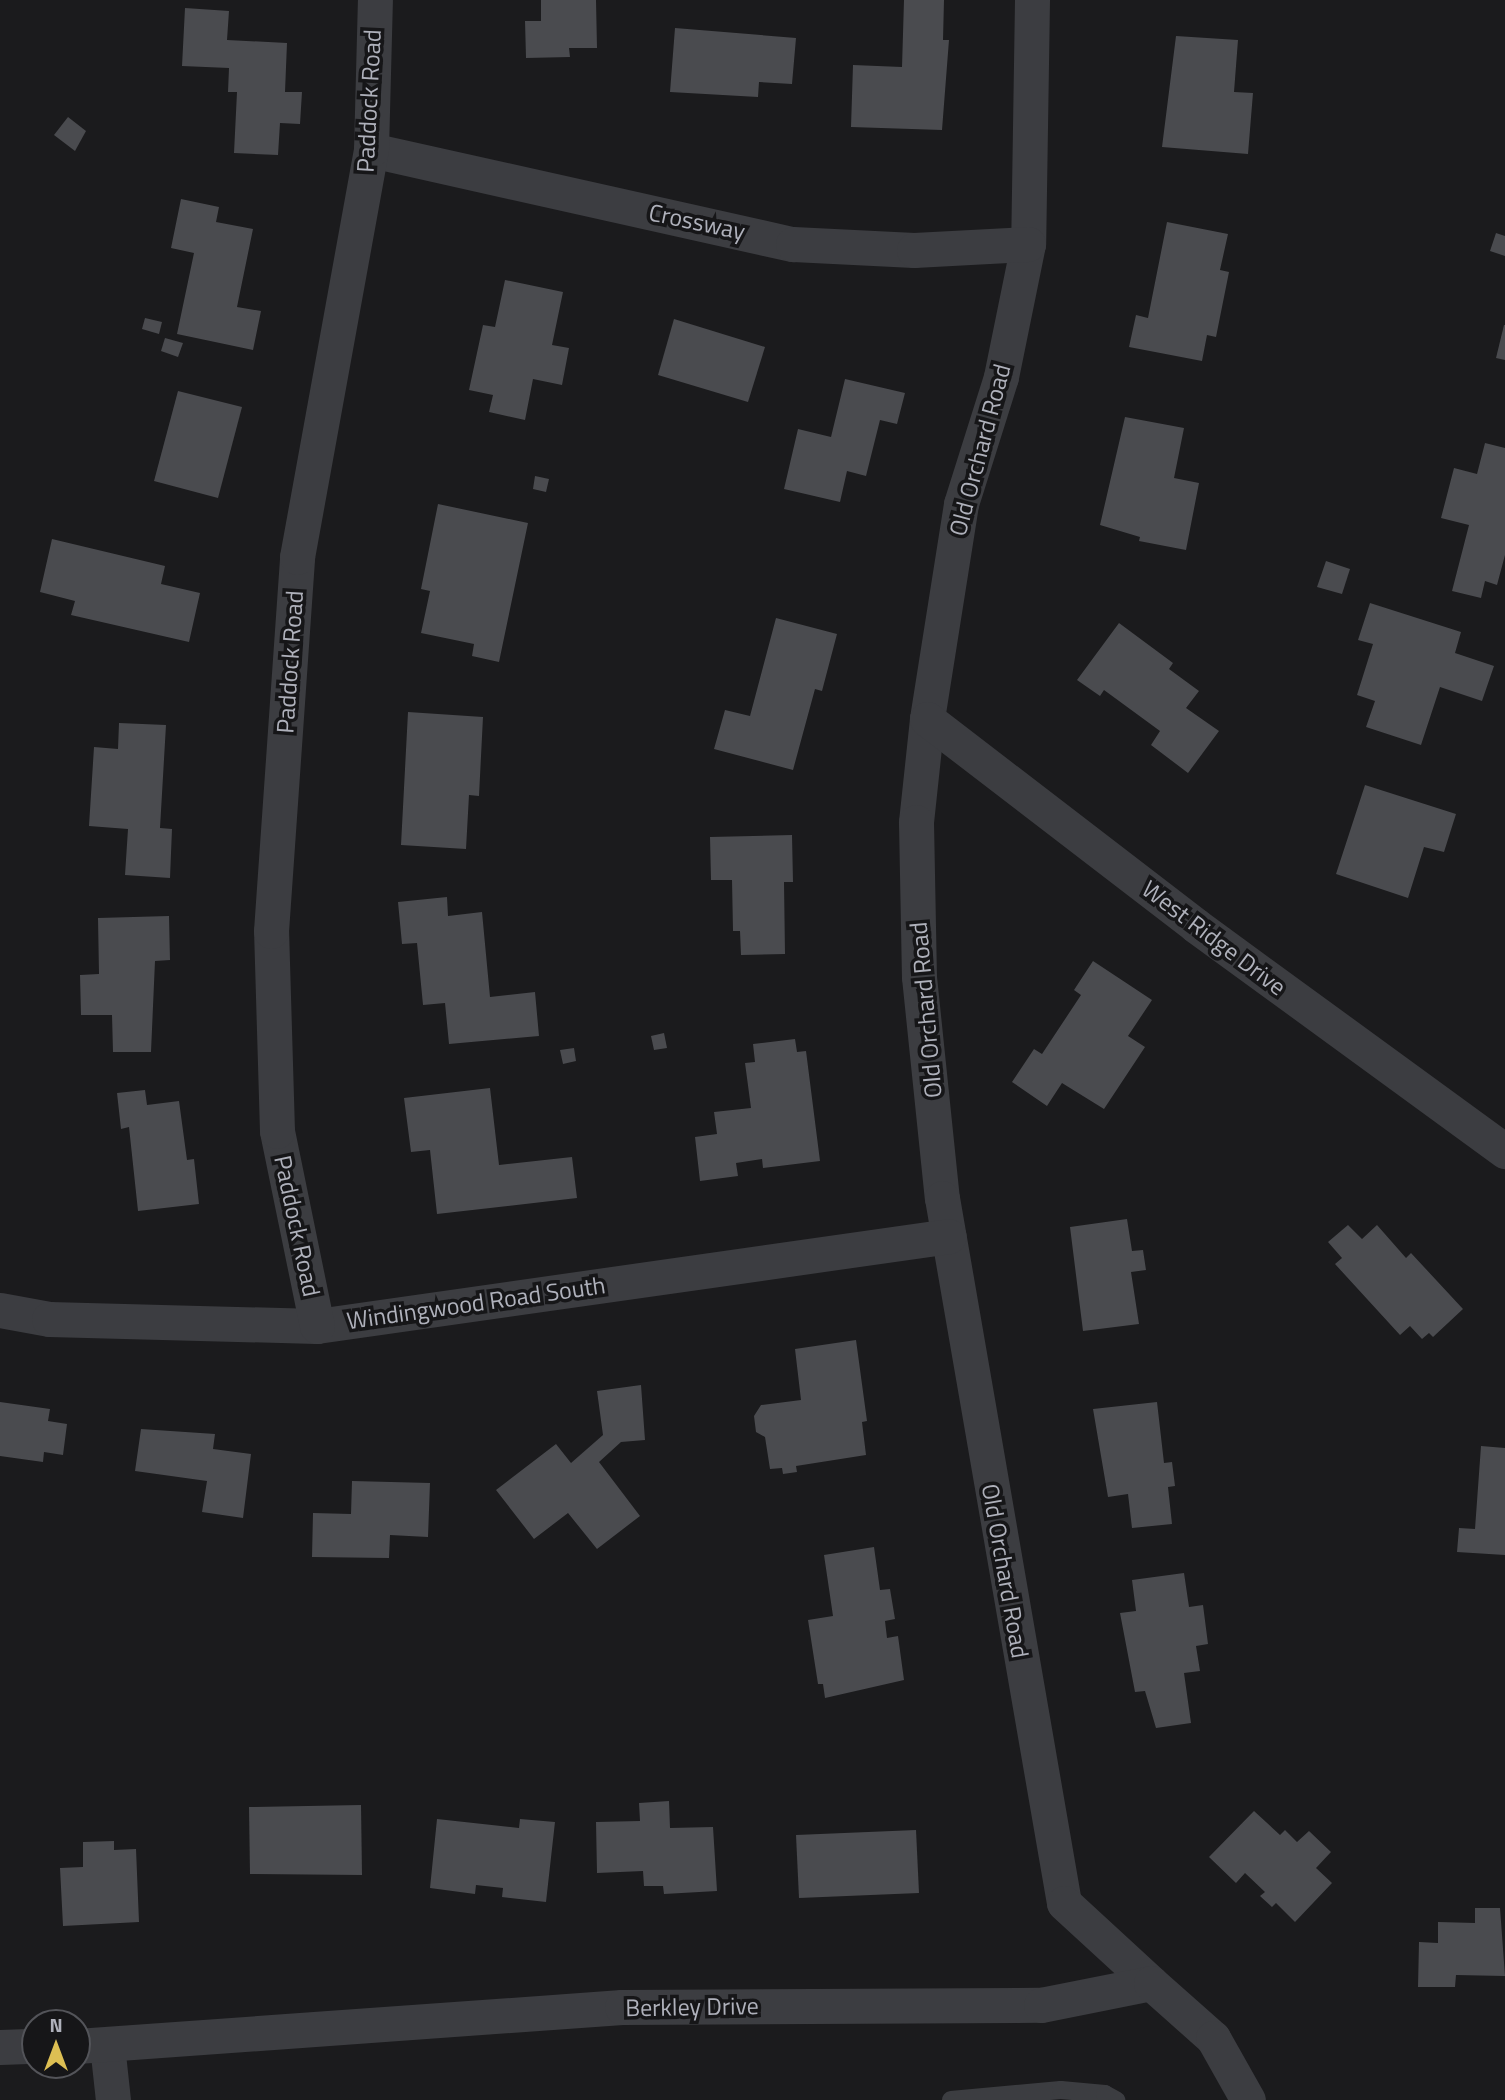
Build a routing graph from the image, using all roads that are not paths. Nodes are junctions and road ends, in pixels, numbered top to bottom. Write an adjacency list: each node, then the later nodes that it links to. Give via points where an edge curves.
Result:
1 (375, 0): 3 (street, Paddock Road)
2 (1032, 0): 4 (street, Old Orchard Road)
3 (371, 150): 4 (street, Crossway, via 793,244 914,250); 9 (street, Paddock Road, via 297,557 271,932 277,1132)
4 (1028, 244): 5 (street, Old Orchard Road, via 1001,377 961,504)
5 (927, 719): 6 (street, West Ridge Drive, via 1195,925); 7 (street, Old Orchard Road, via 916,822 919,977)
6 (1505, 1151)
7 (949, 1237): 9 (street, Windingwood Road South); 10 (street, Old Orchard Road, via 1064,1903)
8 (0, 1310): 9 (street, Windingwood Road South, via 49,1319)
9 (317, 1325)
10 (1151, 1983): 11 (street, Berkley Drive, via 1041,2005 622,2007); 17 (street, via 1213,2038)
11 (92, 2045): 14 (street)
12 (21, 2046): 13 (street)
13 (0, 2047)
14 (113, 2100)
15 (951, 2100): 16 (lane, via 1061,2090 1105,2094)
16 (1116, 2100)
17 (1248, 2100)

